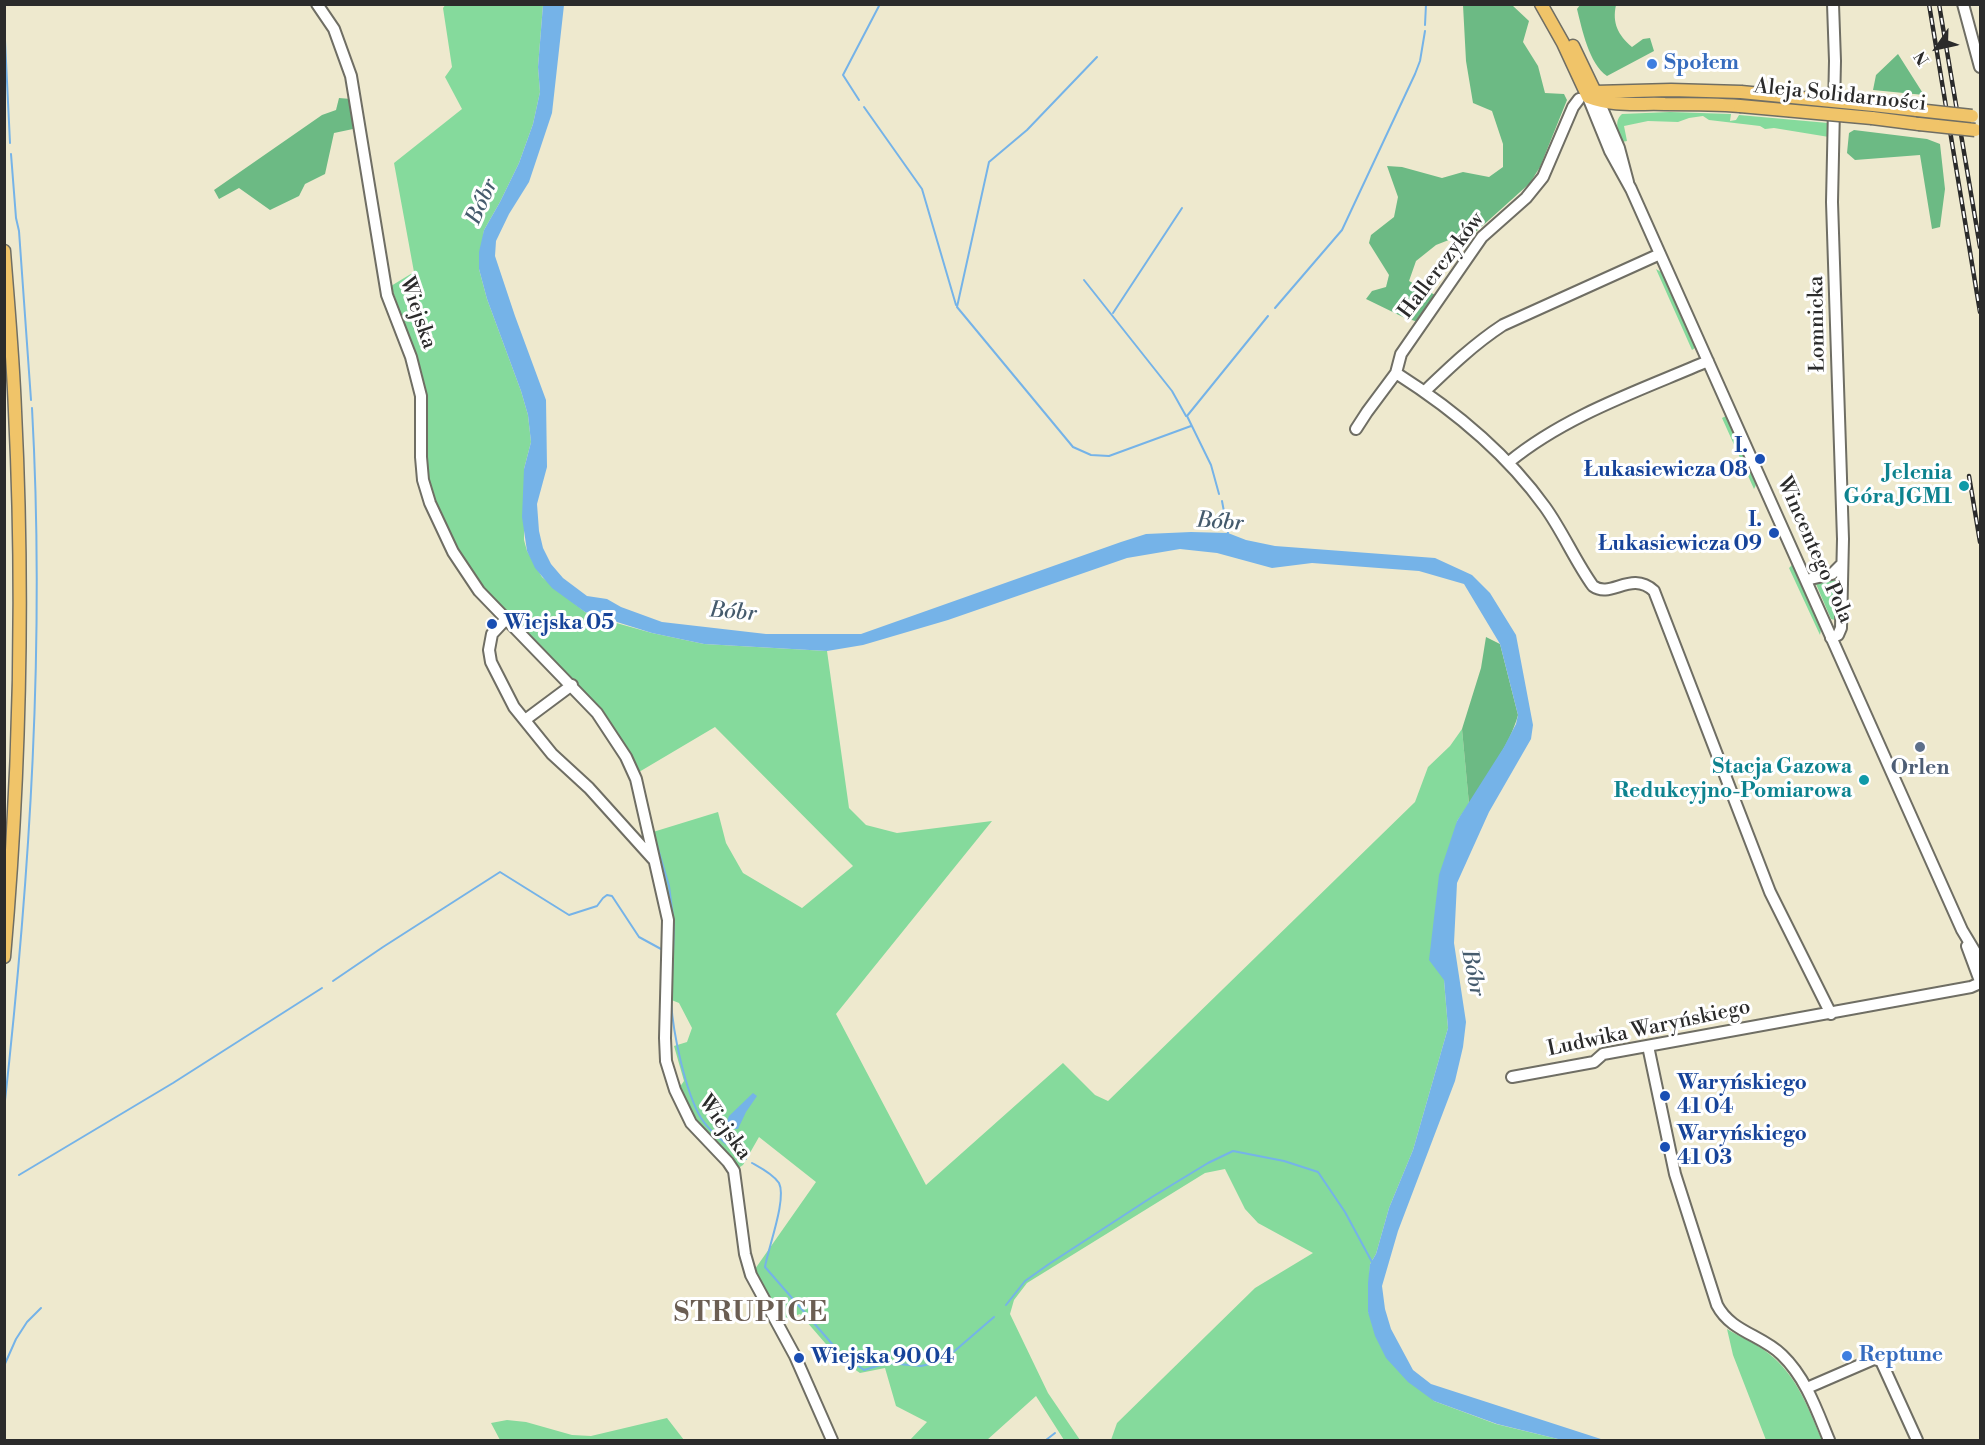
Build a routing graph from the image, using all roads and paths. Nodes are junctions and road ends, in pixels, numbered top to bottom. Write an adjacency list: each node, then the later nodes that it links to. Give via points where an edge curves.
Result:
1 (317, 4): 24 (street, Wiejska, via 334,29 351,76 387,295 421,396 421,457 430,503 465,571)
2 (1541, 4): 9 (main road, Wincentego Pola)
3 (1550, 4): 9 (main road, Wincentego Pola)
4 (1833, 4): 22 (street, Łomnicka, via 1832,202)
5 (1962, 4): 6 (street)
6 (1975, 47): 7 (street); 8 (street)
7 (1980, 60)
8 (1980, 67)
9 (1590, 97): 10 (main road, Aleja Solidarności); 11 (main road, Aleja Solidarności, bridge, via 1683,90 1741,92); 12 (street, Wincentego Pola); 14 (street, Wincentego Pola, via 1610,151); 18 (street, Hallerczyków, via 1573,107 1543,177 1526,198 1482,237 1401,354)
10 (1620, 105): 12 (street, via 1611,115); 13 (main road, Aleja Solidarności, bridge, via 1740,106)
11 (1976, 116)
12 (1610, 124): 14 (street, Wincentego Pola)
13 (1978, 130)
14 (1628, 182): 16 (street, Wincentego Pola)
15 (4, 251): 30 (main road, via 15,410 20,577 16,799)
16 (1660, 254): 17 (street, Wincentego Pola); 19 (street, via 1503,325 1482,338)
17 (1708, 361): 21 (street, via 1558,428); 23 (street, Wincentego Pola)
18 (1396, 373): 19 (street); 20 (street, Hallerczyków)
19 (1425, 391): 21 (street)
20 (1356, 429)
21 (1509, 462): 33 (street, via 1598,589 1638,582 1658,597 1770,892)
22 (1842, 564): 23 (street, via 1832,573); 25 (street, Łomnicka, via 1841,628)
23 (1806, 580): 25 (street, Wincentego Pola)
24 (506, 619): 26 (street, Wiejska); 27 (street, Wiejska, via 492,634 491,662)
25 (1831, 638): 29 (street, Wincentego Pola)
26 (572, 686): 27 (street); 28 (street, Wiejska, via 597,713 626,757 636,779)
27 (525, 720): 28 (street, Wiejska, via 552,754 589,788)
28 (653, 859): 37 (street, Wiejska, via 668,920 666,1061 691,1123 734,1172 745,1254 752,1275 795,1356)
29 (1964, 934): 31 (street, Wincentego Pola); 32 (street, Wincentego Pola)
30 (4, 957)
31 (1980, 960)
32 (1980, 982): 33 (street, Ludwika Waryńskiego)
33 (1831, 1014): 34 (street, Ludwika Waryńskiego)
34 (1648, 1046): 35 (street, Ludwika Waryńskiego, via 1603,1054 1594,1062); 36 (street, via 1675,1174 1717,1305 1728,1321 1782,1354)
35 (1512, 1077)
36 (1807, 1388): 38 (street); 39 (street, via 1874,1359 1881,1361)
37 (832, 1440)
38 (1829, 1440)
39 (1917, 1440)

